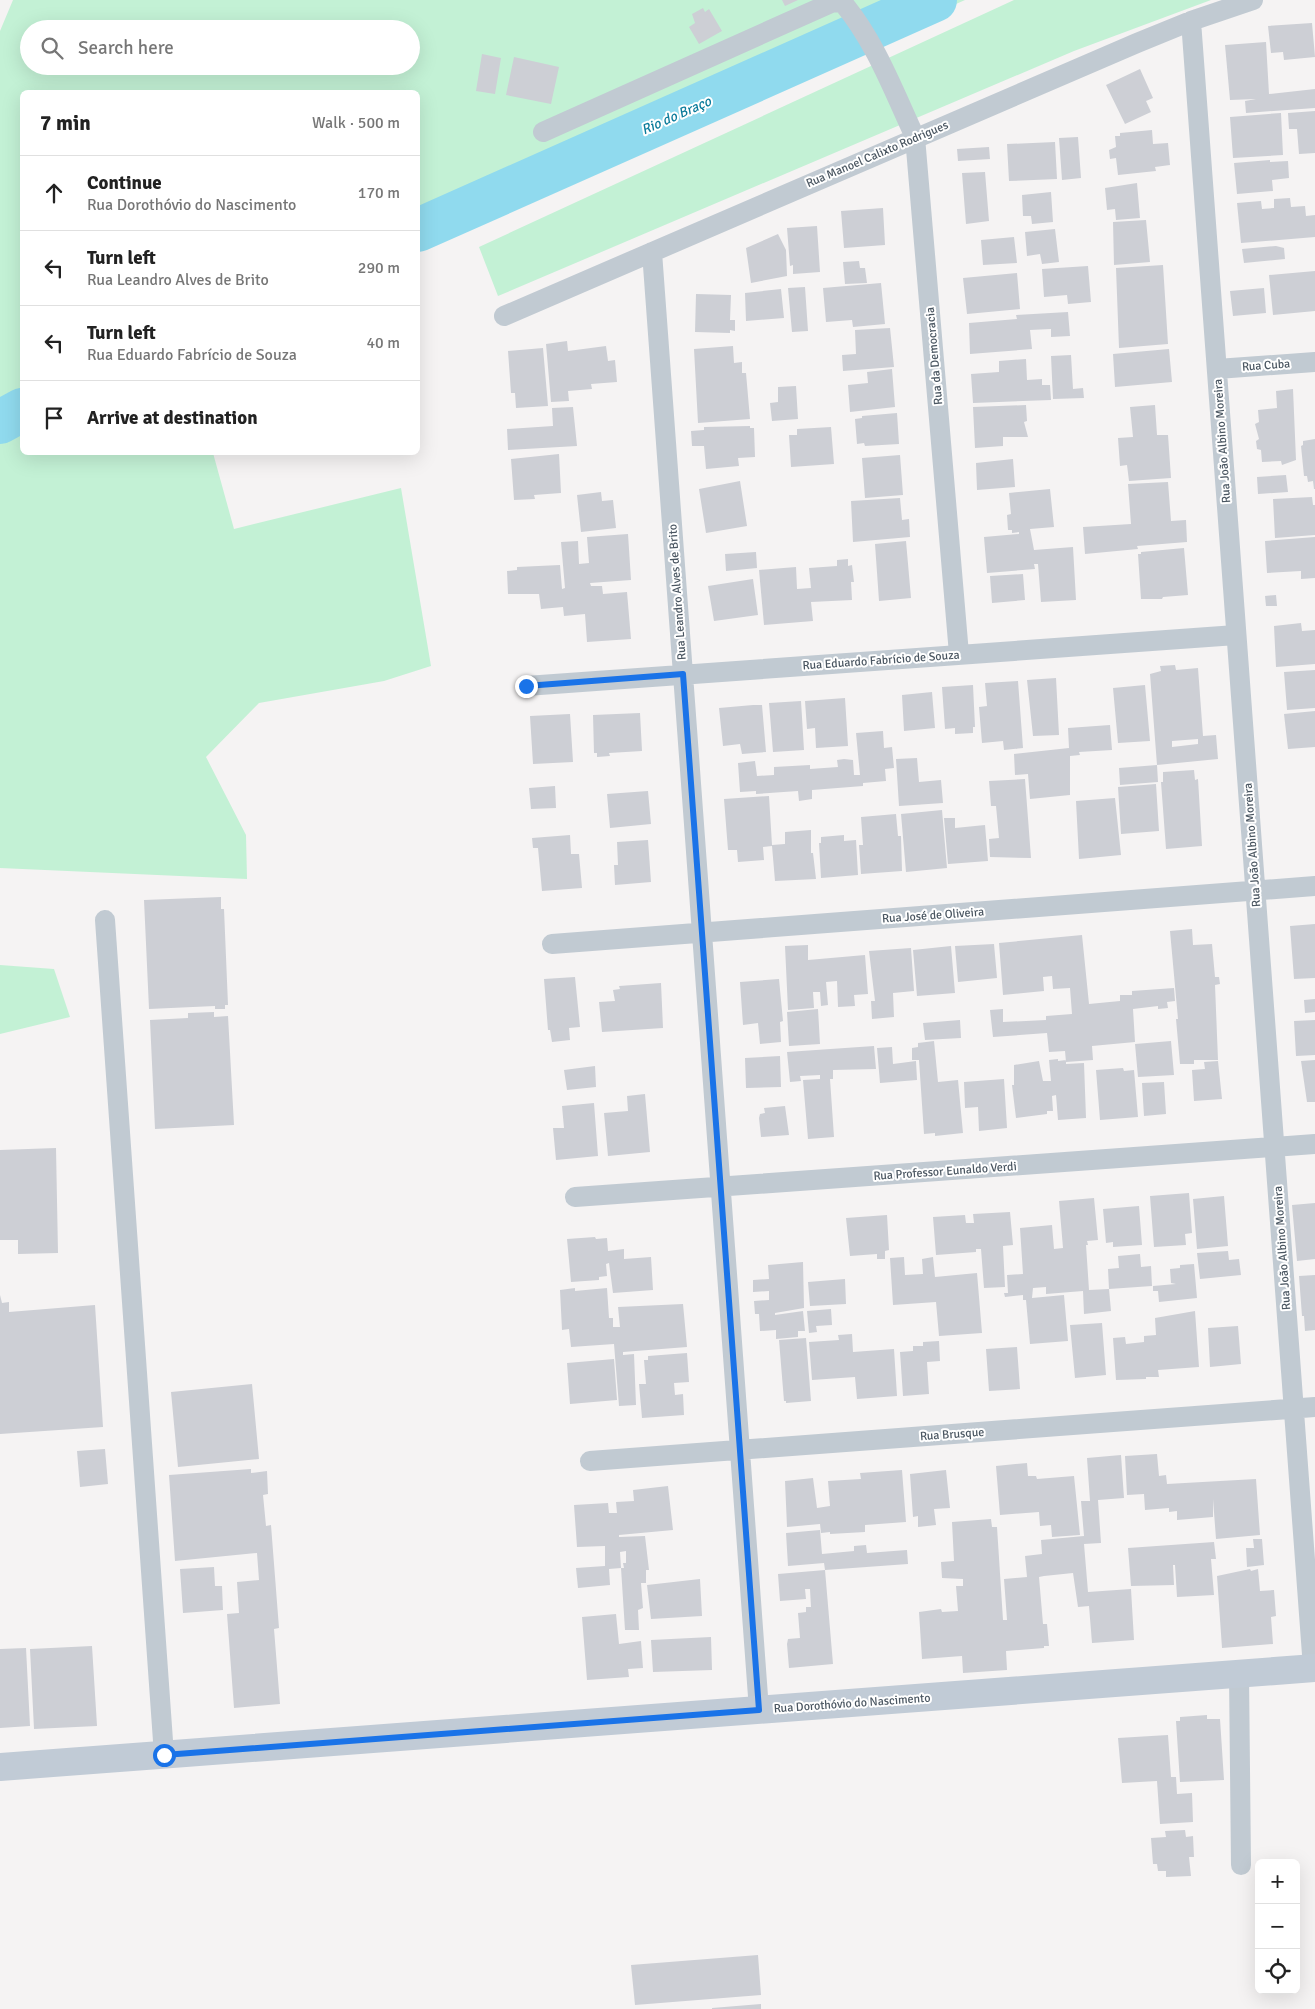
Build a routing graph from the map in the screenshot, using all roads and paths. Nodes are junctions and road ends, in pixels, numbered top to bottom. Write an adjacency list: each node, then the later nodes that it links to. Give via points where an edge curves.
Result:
1 (1253, 0): 2 (street, Rua Manoel Calixto Rodrigues)
2 (1191, 21): 4 (street, Rua Manoel Calixto Rodrigues); 8 (street, Rua João Albino Moreira)
3 (543, 132): 4 (street, Rua da Democracia, via 833,2 843,3 852,14 881,64)
4 (915, 137): 5 (street, Rua Manoel Calixto Rodrigues); 10 (street, Rua da Democracia)
5 (652, 252): 6 (street, Rua Manoel Calixto Rodrigues); 11 (street, Rua Leandro Alves de Brito)
6 (504, 316)
7 (1315, 362): 8 (street, Rua Cuba)
8 (1217, 369): 9 (street, Rua João Albino Moreira)
9 (1236, 635): 10 (street, Rua Eduardo Fabrício de Souza); 14 (street, Rua João Albino Moreira)
10 (959, 654): 11 (street, Rua Eduardo Fabrício de Souza)
11 (683, 674): 12 (street, Rua Eduardo Fabrício de Souza); 16 (street, Rua Leandro Alves de Brito)
12 (526, 686)
13 (1315, 886): 14 (street, Rua José de Oliveira)
14 (1255, 891): 16 (street, Rua José de Oliveira); 19 (street, Rua João Albino Moreira)
15 (105, 920): 29 (street)
16 (702, 932): 17 (street, Rua José de Oliveira); 20 (street, Rua Leandro Alves de Brito)
17 (552, 944)
18 (1315, 1144): 19 (street, Rua Professor Eunaldo Verdi)
19 (1274, 1147): 20 (street, Rua Professor Eunaldo Verdi); 23 (street, Rua João Albino Moreira)
20 (720, 1187): 21 (street, Rua Professor Eunaldo Verdi); 24 (street, Rua Leandro Alves de Brito)
21 (575, 1197)
22 (1315, 1407): 23 (street, Rua Brusque)
23 (1294, 1409): 24 (street, Rua Brusque); 26 (street, Rua João Albino Moreira)
24 (740, 1450): 25 (street, Rua Brusque); 28 (street, Rua Leandro Alves de Brito)
25 (590, 1461)
26 (1314, 1668): 27 (street, Rua Dorothóvio do Nascimento)
27 (1239, 1674): 28 (street, Rua Dorothóvio do Nascimento); 31 (street)
28 (759, 1710): 29 (street, Rua Dorothóvio do Nascimento)
29 (164, 1755): 30 (street, Rua Dorothóvio do Nascimento)
30 (0, 1767)
31 (1241, 1865)

